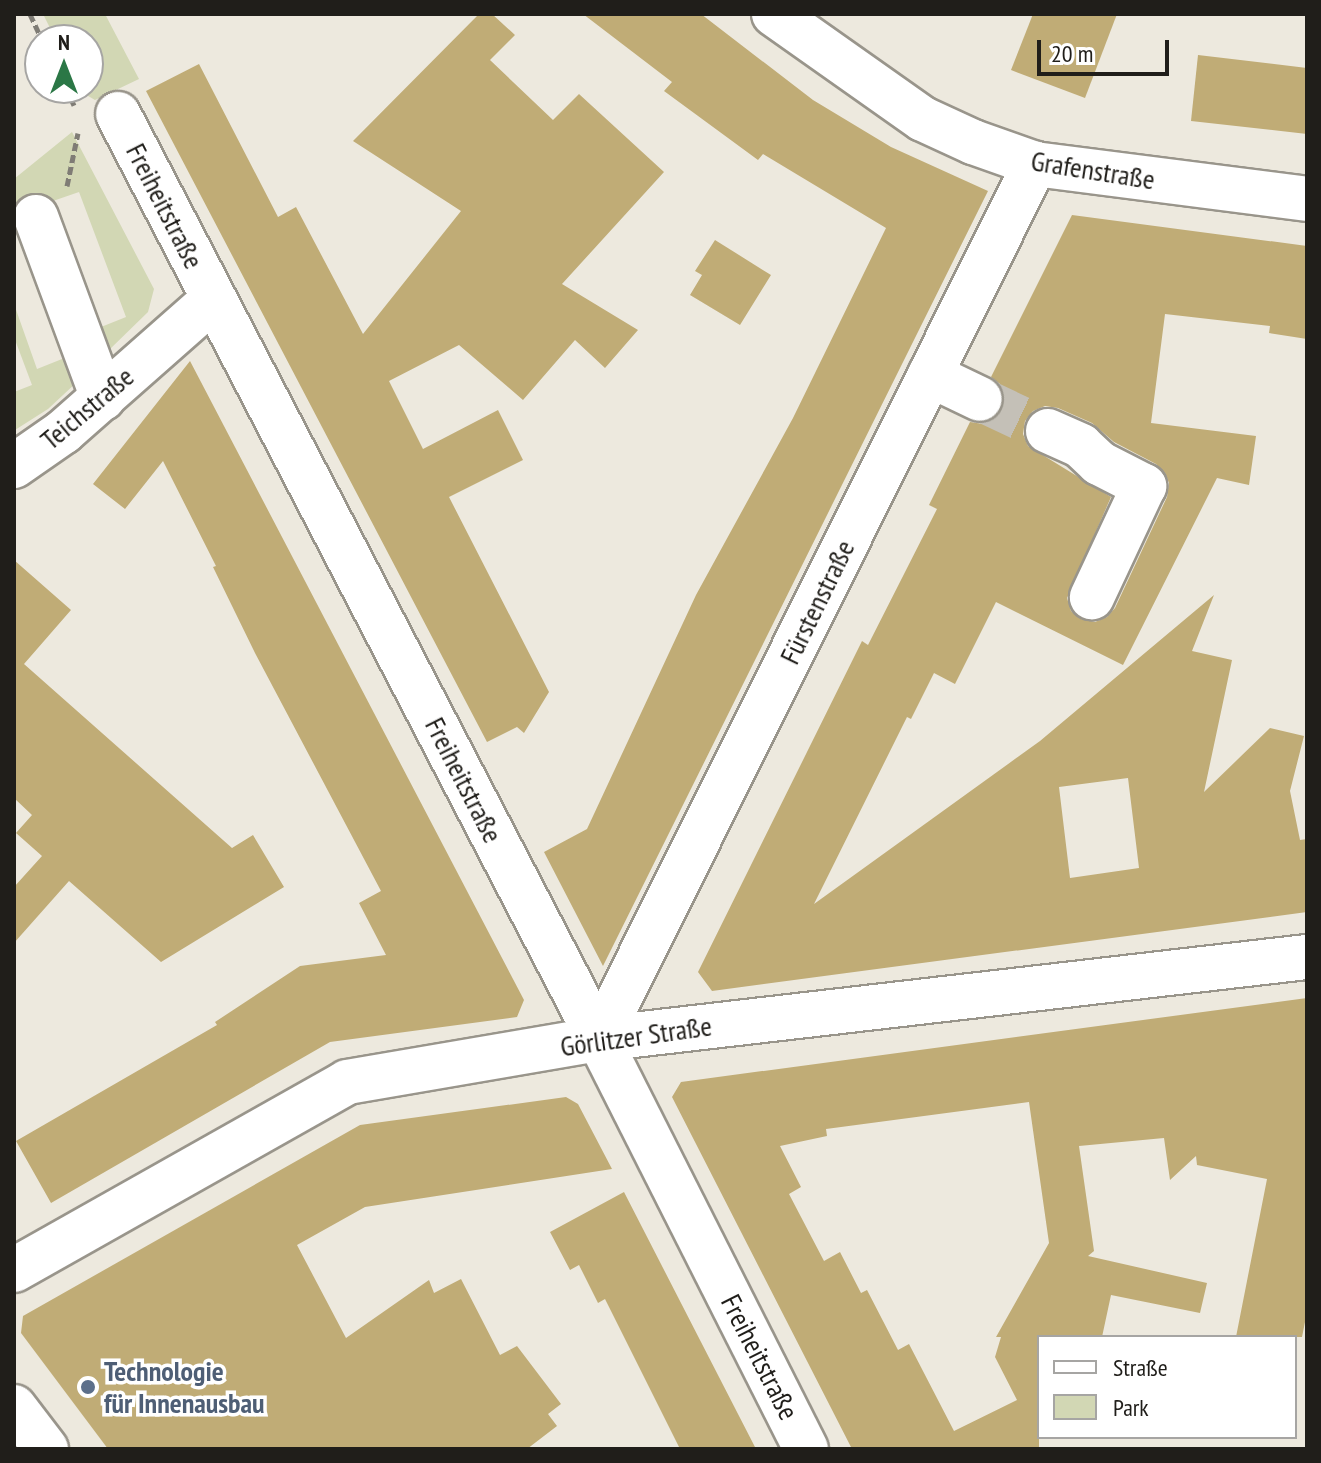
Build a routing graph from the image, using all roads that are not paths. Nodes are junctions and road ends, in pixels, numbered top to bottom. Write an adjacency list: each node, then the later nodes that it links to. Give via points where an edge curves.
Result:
1 (774, 14): 3 (street, Grafenstraße, via 923,119)
2 (100, 117): 6 (street, Freiheitstraße)
3 (1035, 164): 4 (street, Grafenstraße); 7 (street, Fürstenstraße)
4 (1307, 199)
5 (51, 204): 8 (street)
6 (214, 299): 8 (street, Teichstraße); 14 (street, Freiheitstraße)
7 (930, 375): 9 (street); 14 (street, Fürstenstraße)
8 (103, 398): 11 (street, Teichstraße)
9 (980, 399)
10 (1048, 431): 12 (street, via 1144,486)
11 (14, 466)
12 (1092, 597)
13 (1307, 957): 14 (street, Görlitzer Straße)
14 (599, 1039): 15 (street, Görlitzer Straße, via 347,1082); 18 (street, Freiheitstraße)
15 (14, 1270)
16 (14, 1407): 17 (street)
17 (46, 1449)
18 (806, 1449)

